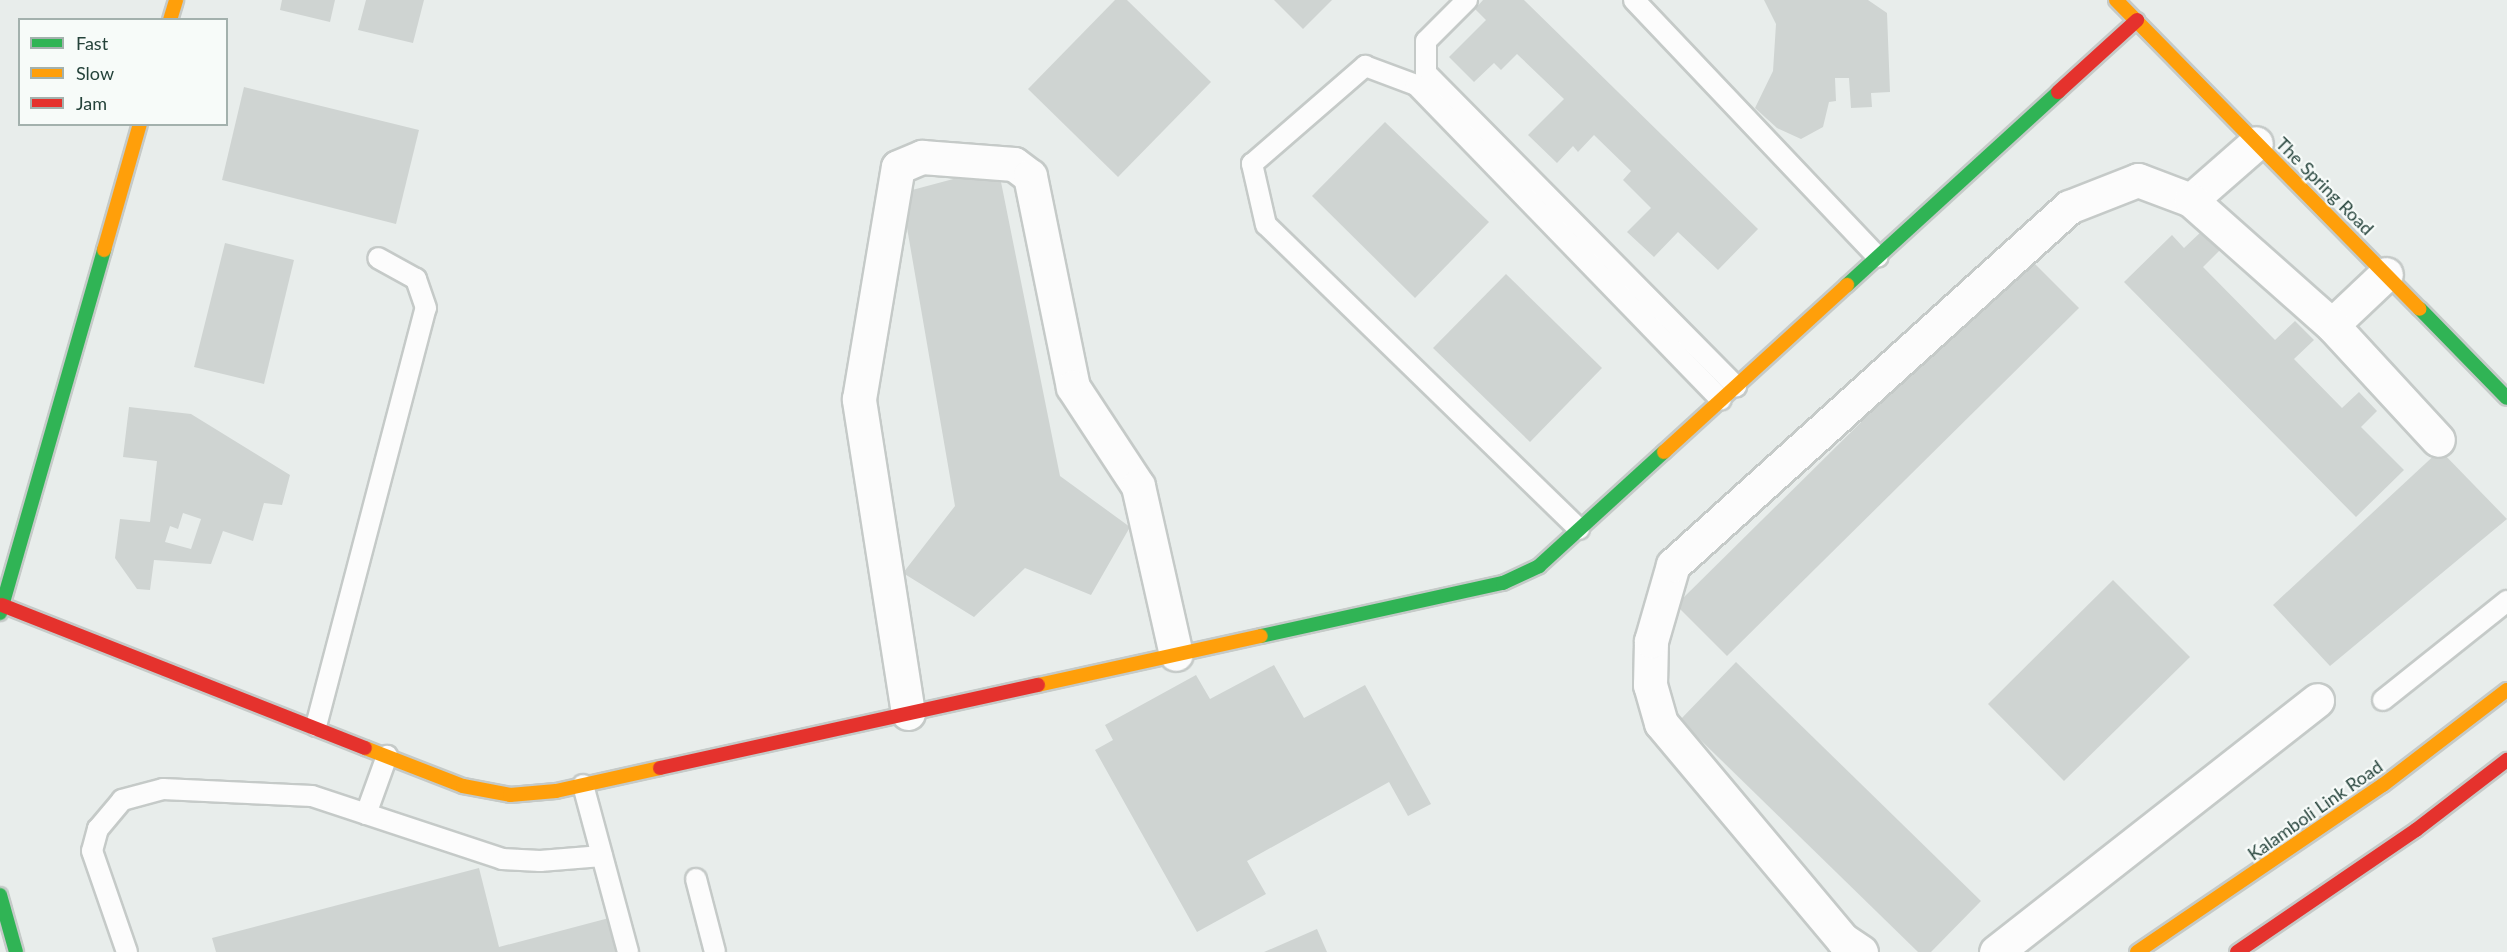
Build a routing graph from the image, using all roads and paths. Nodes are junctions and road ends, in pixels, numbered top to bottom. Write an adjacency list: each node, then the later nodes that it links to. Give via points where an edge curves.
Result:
1 (176, 0): 5 (street)
2 (1467, 0): 14 (lane, via 1426,41 1426,74)
3 (1634, 0): 10 (lane)
4 (2116, 0): 6 (street, The Spring Road)
5 (171, 18)
6 (2137, 20): 8 (street, The Spring Road); 10 (street)
7 (139, 126): 20 (street, via 16,533)
8 (2256, 143): 9 (street); 12 (street, The Spring Road)
9 (2191, 200): 13 (street); 38 (street, via 2138,180 2069,207 1673,565 1651,641 1650,685 1661,723 1843,940)
10 (1878, 256): 14 (street)
11 (378, 258): 26 (lane, via 416,279 426,308)
12 (2386, 274): 13 (street); 15 (street, The Spring Road)
13 (2332, 326): 17 (street)
14 (1736, 386): 16 (street)
15 (2507, 398)
16 (1721, 400): 18 (street); 18 (lane, via 1416,85 1365,66 1252,164 1266,225)
17 (2438, 440)
18 (1579, 529): 21 (street, via 1539,566 1503,583)
19 (2507, 601): 24 (lane)
20 (1, 609): 26 (street)
21 (1176, 654): 25 (street); 25 (street, via 1137,486 1073,387 1030,176 1014,164 922,158 898,167 859,399)
22 (2507, 690): 40 (street, Kalamboli Link Road, via 2383,785)
23 (2317, 700): 39 (street)
24 (2383, 700)
25 (908, 713): 29 (street)
26 (316, 726): 27 (street)
27 (387, 756): 29 (street, via 463,786 510,795); 30 (lane)
28 (2507, 760): 41 (street, via 2416,830)
29 (583, 785): 31 (lane)
30 (366, 814): 31 (lane, via 502,859 540,861); 35 (lane, via 312,796 232,790 164,789 122,800 98,829 92,851)
31 (602, 856): 36 (lane)
32 (696, 879): 37 (lane)
33 (0, 895): 34 (street)
34 (16, 952)
35 (127, 952)
36 (628, 952)
37 (714, 952)
38 (1861, 952)
39 (1996, 952)
40 (2137, 952)
41 (2237, 952)

